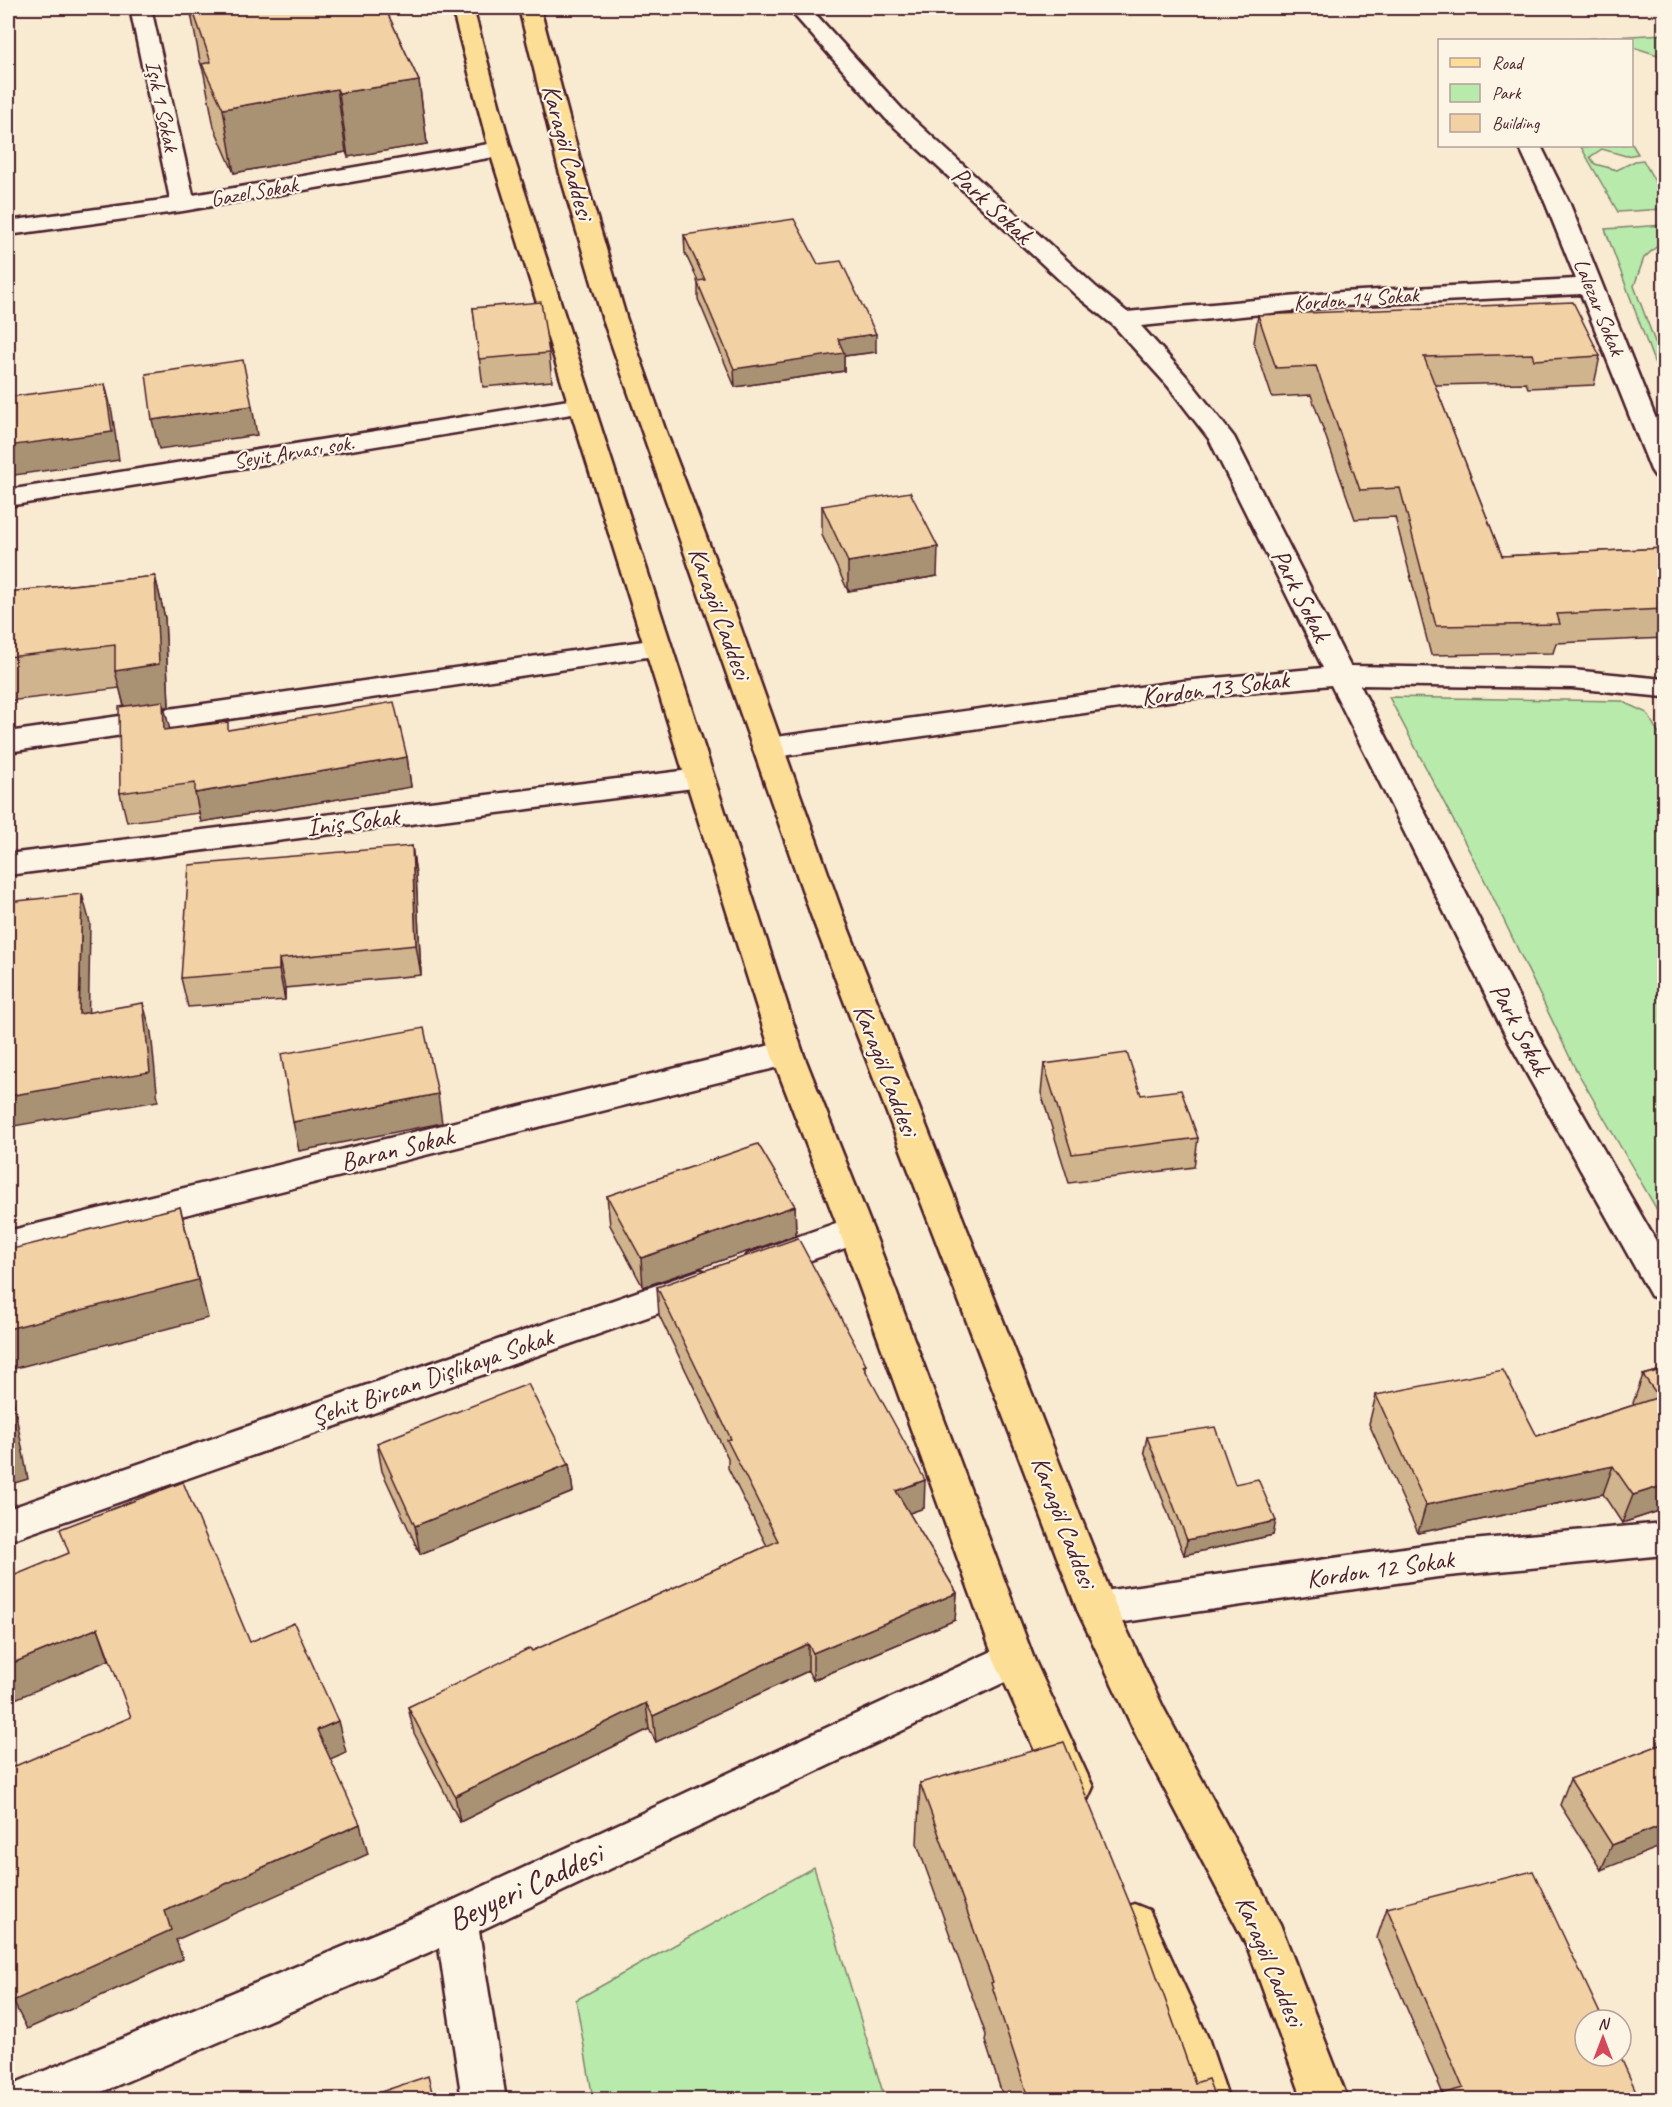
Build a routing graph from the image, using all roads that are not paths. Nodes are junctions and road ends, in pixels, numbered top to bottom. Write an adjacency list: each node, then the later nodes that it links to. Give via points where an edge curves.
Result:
1 (140, 8): 7 (street, Işık 1 Sokak)
2 (462, 8): 6 (main road)
3 (529, 8): 18 (main road, Karagöl Caddesi, via 614,317)
4 (799, 8): 10 (street, Park Sokak, via 894,114)
5 (1530, 147): 9 (street, Lalezar Sokak)
6 (500, 149): 7 (street, Gazel Sokak); 11 (main road)
7 (183, 204): 8 (street, Gazel Sokak)
8 (8, 228)
9 (1591, 286): 10 (street, Kordon 14 Sokak, via 1342,299); 12 (street, Lalezar Sokak)
10 (1122, 320): 15 (street, Park Sokak, via 1221,437)
11 (581, 406): 13 (street, Seyit Arvası sok.); 14 (main road)
12 (1665, 470)
13 (8, 498)
14 (657, 648): 17 (street); 19 (main road)
15 (1341, 675): 16 (street, Kordon 13 Sokak, via 1572,679); 18 (street, Kordon 13 Sokak, via 1183,690); 24 (street, Park Sokak, via 1525,1042)
16 (1665, 688)
17 (8, 742)
18 (769, 748): 27 (main road, Karagöl Caddesi, via 827,915)
19 (698, 779): 20 (street, İniş Sokak); 21 (main road)
20 (8, 865)
21 (787, 1053): 22 (main road); 23 (street, Baran Sokak)
22 (856, 1230): 25 (street, Şehit Bircan Dişlikaya Sokak); 28 (main road)
23 (8, 1245)
24 (1665, 1286)
25 (8, 1525)
26 (1665, 1539): 27 (street, Kordon 12 Sokak, via 1438,1560)
27 (1097, 1609): 35 (main road, Karagöl Caddesi, via 1150,1722 1265,1938)
28 (1014, 1659): 29 (main road); 31 (street, Beyyeri Caddesi)
29 (1083, 1811)
30 (1122, 1897): 34 (main road, via 1186,2038)
31 (456, 1920): 32 (street, Beyyeri Caddesi); 33 (street)
32 (28, 2100)
33 (484, 2100)
34 (1207, 2100)
35 (1326, 2100)

